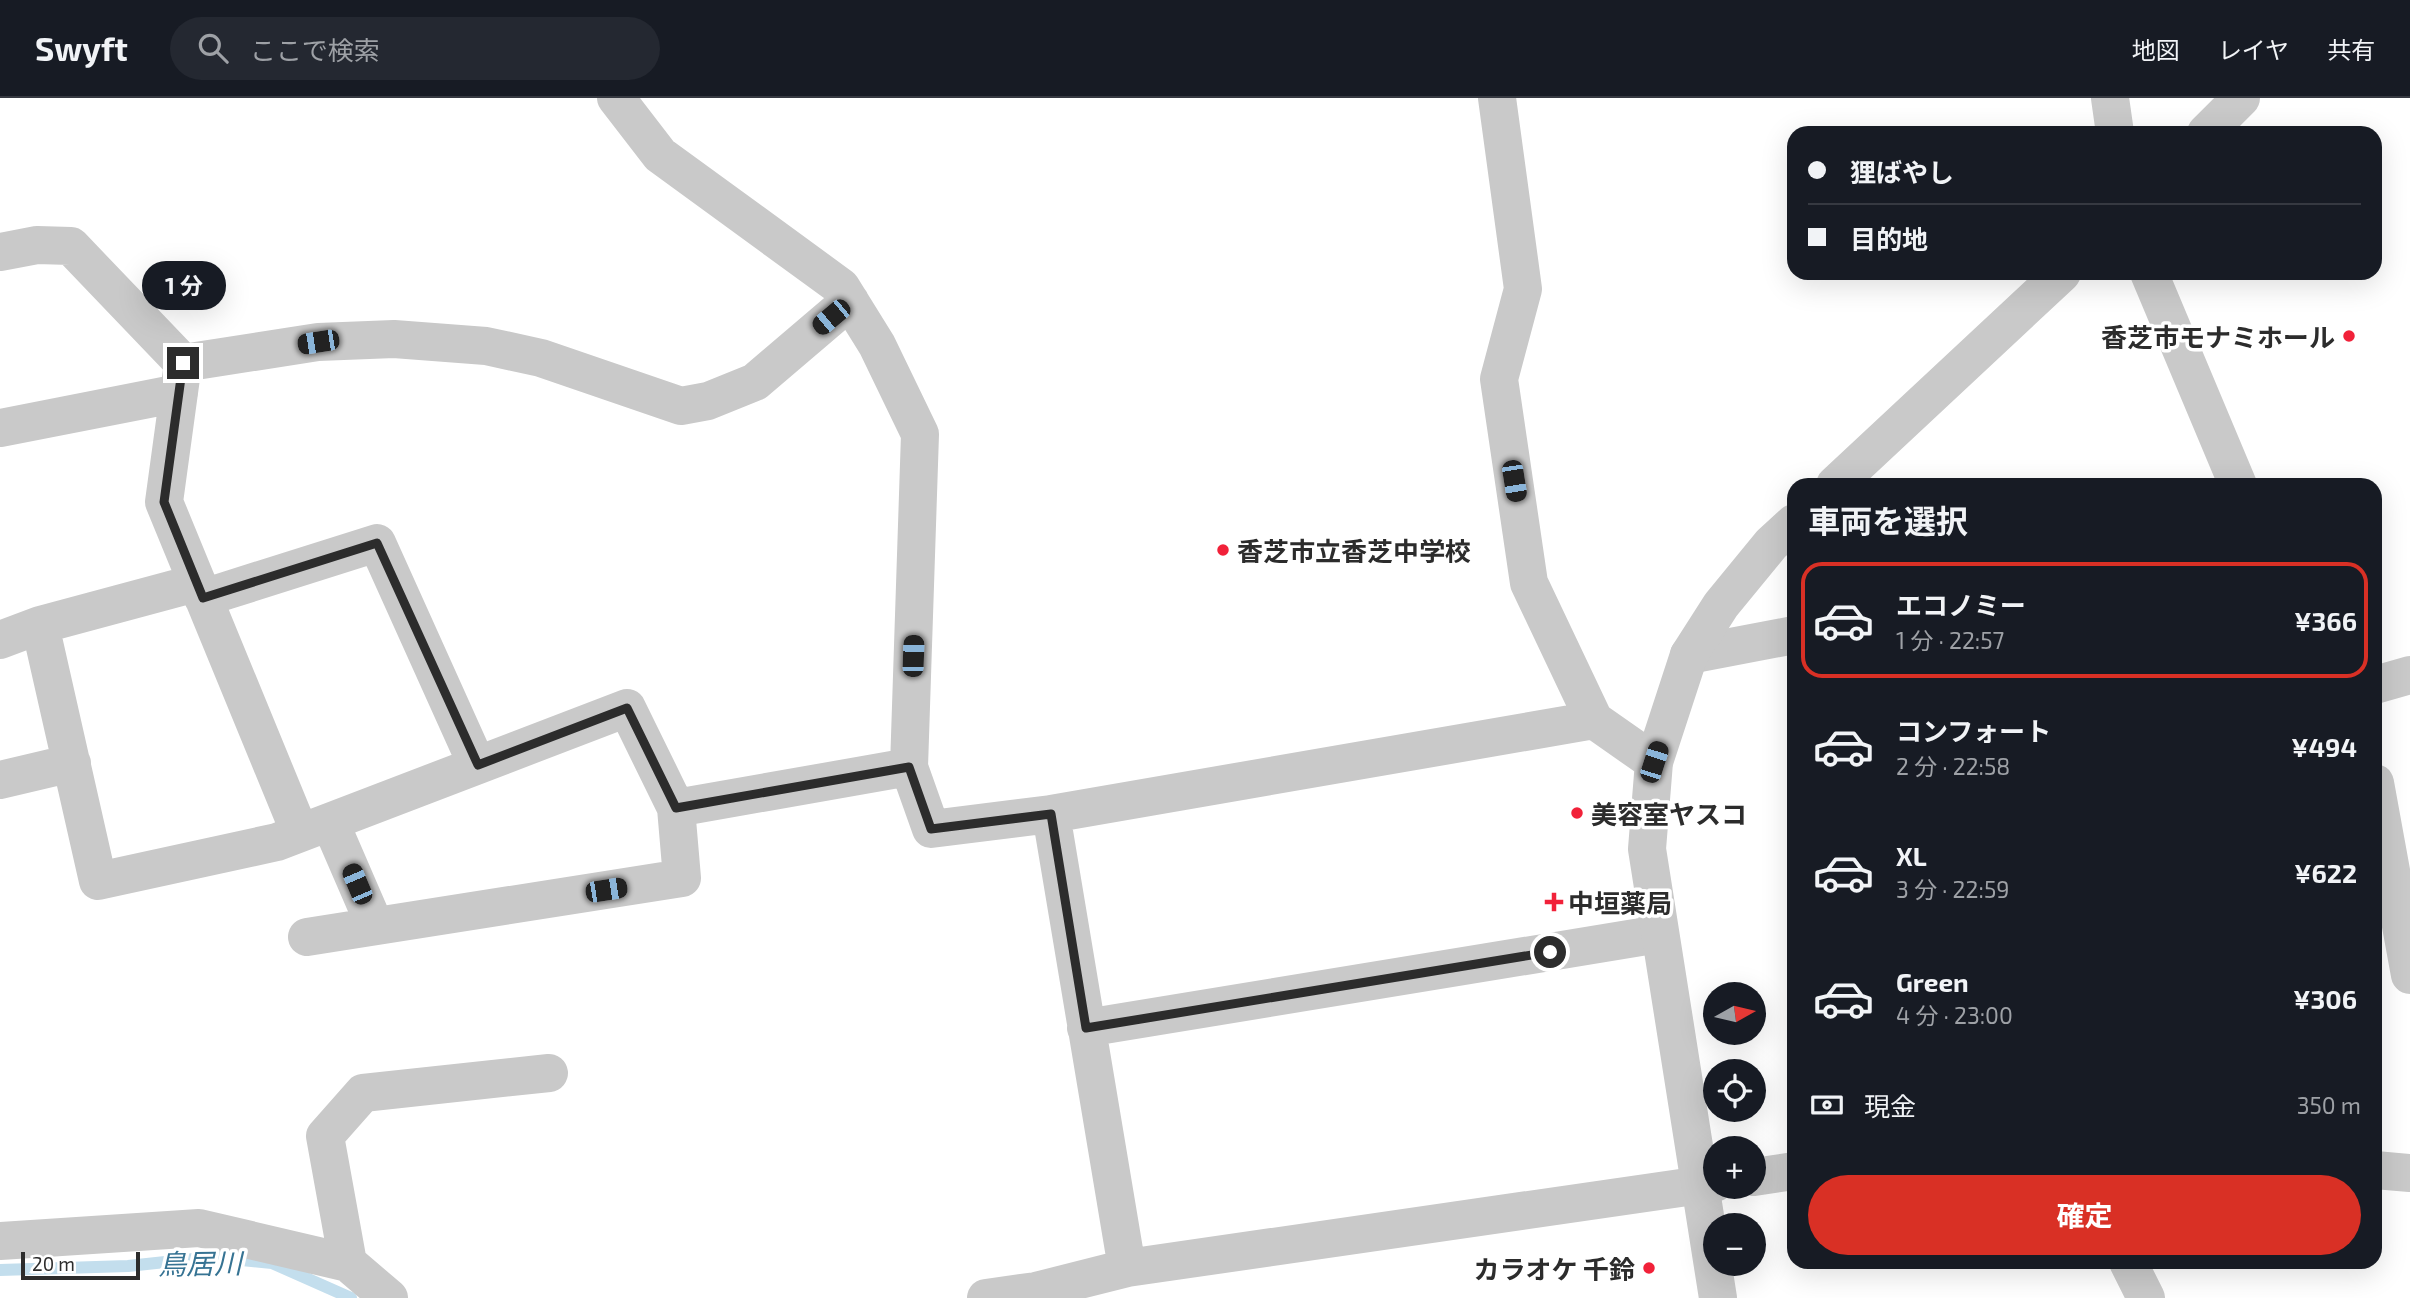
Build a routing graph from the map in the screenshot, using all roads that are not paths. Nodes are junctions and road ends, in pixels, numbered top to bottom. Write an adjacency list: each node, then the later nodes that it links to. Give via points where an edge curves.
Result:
1 (616, 98): 10 (street, via 660,155 841,288)
2 (1497, 98): 23 (street, via 1522,289 1499,379 1529,583)
3 (2110, 98): 5 (street)
4 (2241, 98): 6 (street)
5 (2114, 126)
6 (2213, 126)
7 (4, 245): 11 (street, via 71,246)
8 (2055, 280): 13 (street)
9 (2152, 280): 14 (street)
10 (850, 301): 11 (street, via 755,382 708,401 681,406 541,358 486,346 394,339 318,342); 27 (street, via 920,434)
11 (181, 378): 12 (street); 16 (street, via 164,502)
12 (0, 428)
13 (1842, 478)
14 (2230, 478)
15 (1787, 529): 20 (street, via 1721,605)
16 (200, 590): 17 (street); 26 (street, via 377,543); 32 (street)
17 (40, 625): 19 (street); 25 (street)
18 (1787, 636): 20 (street)
19 (0, 640)
20 (1689, 655): 24 (street)
21 (2410, 675): 22 (street)
22 (2382, 683)
23 (1594, 720): 24 (street); 30 (street)
24 (1654, 762): 34 (street, via 1647,849)
25 (72, 763): 28 (street); 32 (street, via 98,881 277,842)
26 (478, 765): 29 (street, via 627,708); 32 (street)
27 (909, 767): 29 (street); 30 (street, via 931,829)
28 (0, 780)
29 (676, 808): 33 (street, via 682,878)
30 (1051, 814): 37 (street)
31 (2382, 821): 36 (street)
32 (315, 827): 33 (street)
33 (375, 926): 35 (street)
34 (1659, 934): 37 (street); 39 (street)
35 (307, 936)
36 (2410, 975)
37 (1086, 1028): 48 (street)
38 (549, 1073): 47 (street, via 363,1093 325,1136)
39 (1703, 1163)
40 (2382, 1170): 42 (street)
41 (1787, 1172): 43 (street)
42 (2410, 1172)
43 (1766, 1175)
44 (1703, 1185): 48 (street)
45 (1708, 1199): 53 (street)
46 (0, 1241): 47 (street, via 199,1227)
47 (348, 1263): 51 (street)
48 (1127, 1268): 50 (street)
49 (2132, 1269): 54 (street)
50 (1036, 1294): 52 (street)
51 (389, 1298)
52 (986, 1298)
53 (1718, 1298)
54 (2146, 1298)

